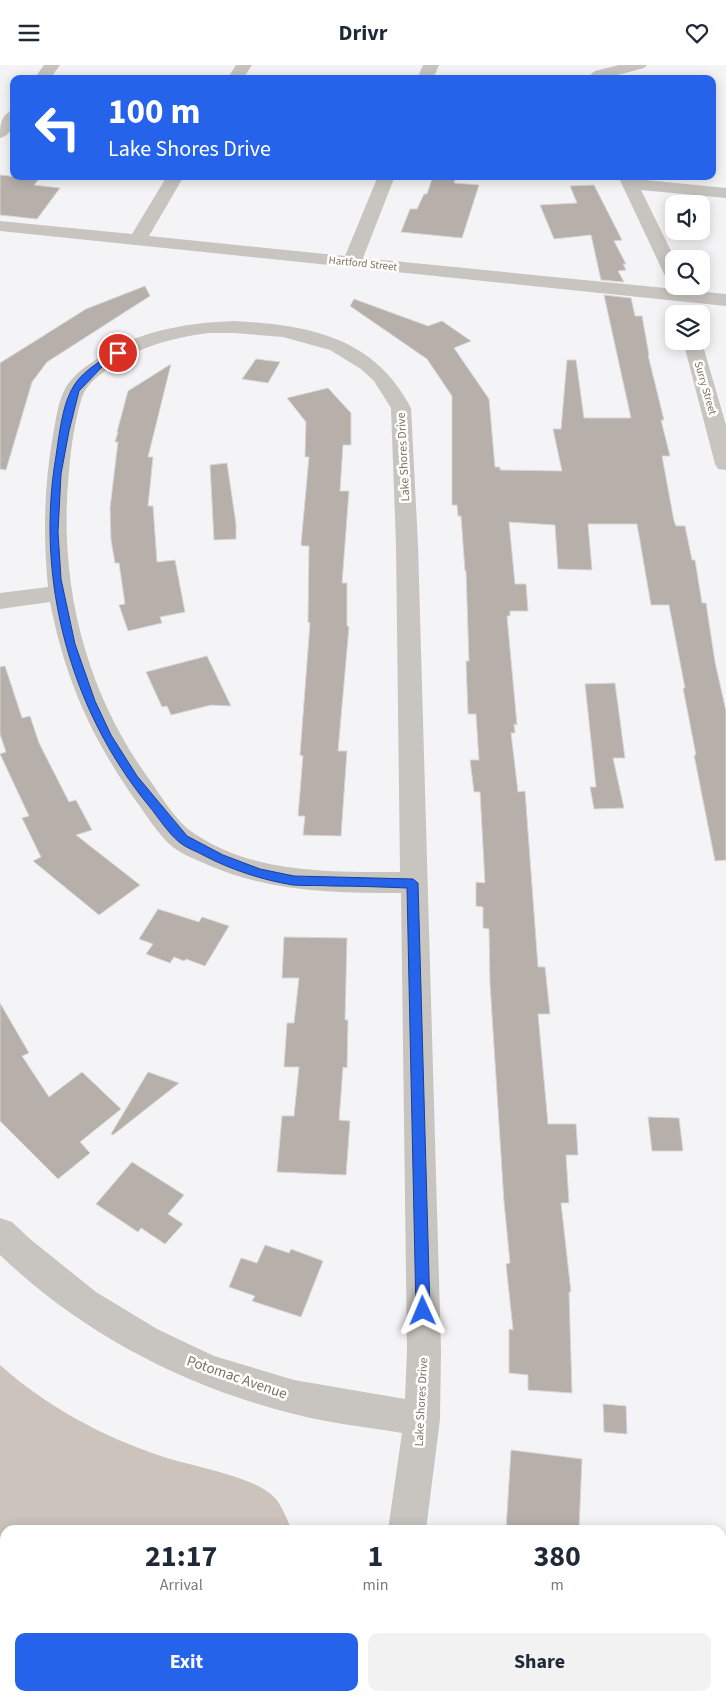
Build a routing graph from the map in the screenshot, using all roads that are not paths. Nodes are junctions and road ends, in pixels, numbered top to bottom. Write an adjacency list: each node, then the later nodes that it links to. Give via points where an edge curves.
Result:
1 (639, 65): 2 (street)
2 (599, 75)
3 (10, 120): 4 (street)
4 (0, 133)
5 (174, 180): 10 (street)
6 (384, 180): 12 (street)
7 (628, 180): 8 (street); 11 (street)
8 (726, 193)
9 (0, 226): 10 (street, Hartford Street)
10 (137, 240): 12 (street, Hartford Street)
11 (665, 257)
12 (352, 262): 13 (street, Hartford Street)
13 (681, 299): 14 (street, Hartford Street)
14 (726, 300)
15 (696, 350): 16 (street, Surry Street)
16 (722, 431): 17 (street, Surry Street)
17 (726, 464)
18 (58, 593): 19 (street); 20 (street, Lake Shores Drive, via 73,652 106,735 133,779 183,839 227,861 294,881); 20 (street, Lake Shores Drive, via 54,532 57,474 64,434 75,391 99,365 125,350 163,336 226,327 297,333 345,349 364,361 395,392 401,408)
19 (0, 601)
20 (413, 883): 22 (street, Lake Shores Drive, via 424,1350)
21 (0, 1233): 22 (street, Potomac Avenue, via 84,1303 145,1341 210,1371 294,1397)
22 (422, 1419): 23 (street, Lake Shores Drive)
23 (408, 1525)

